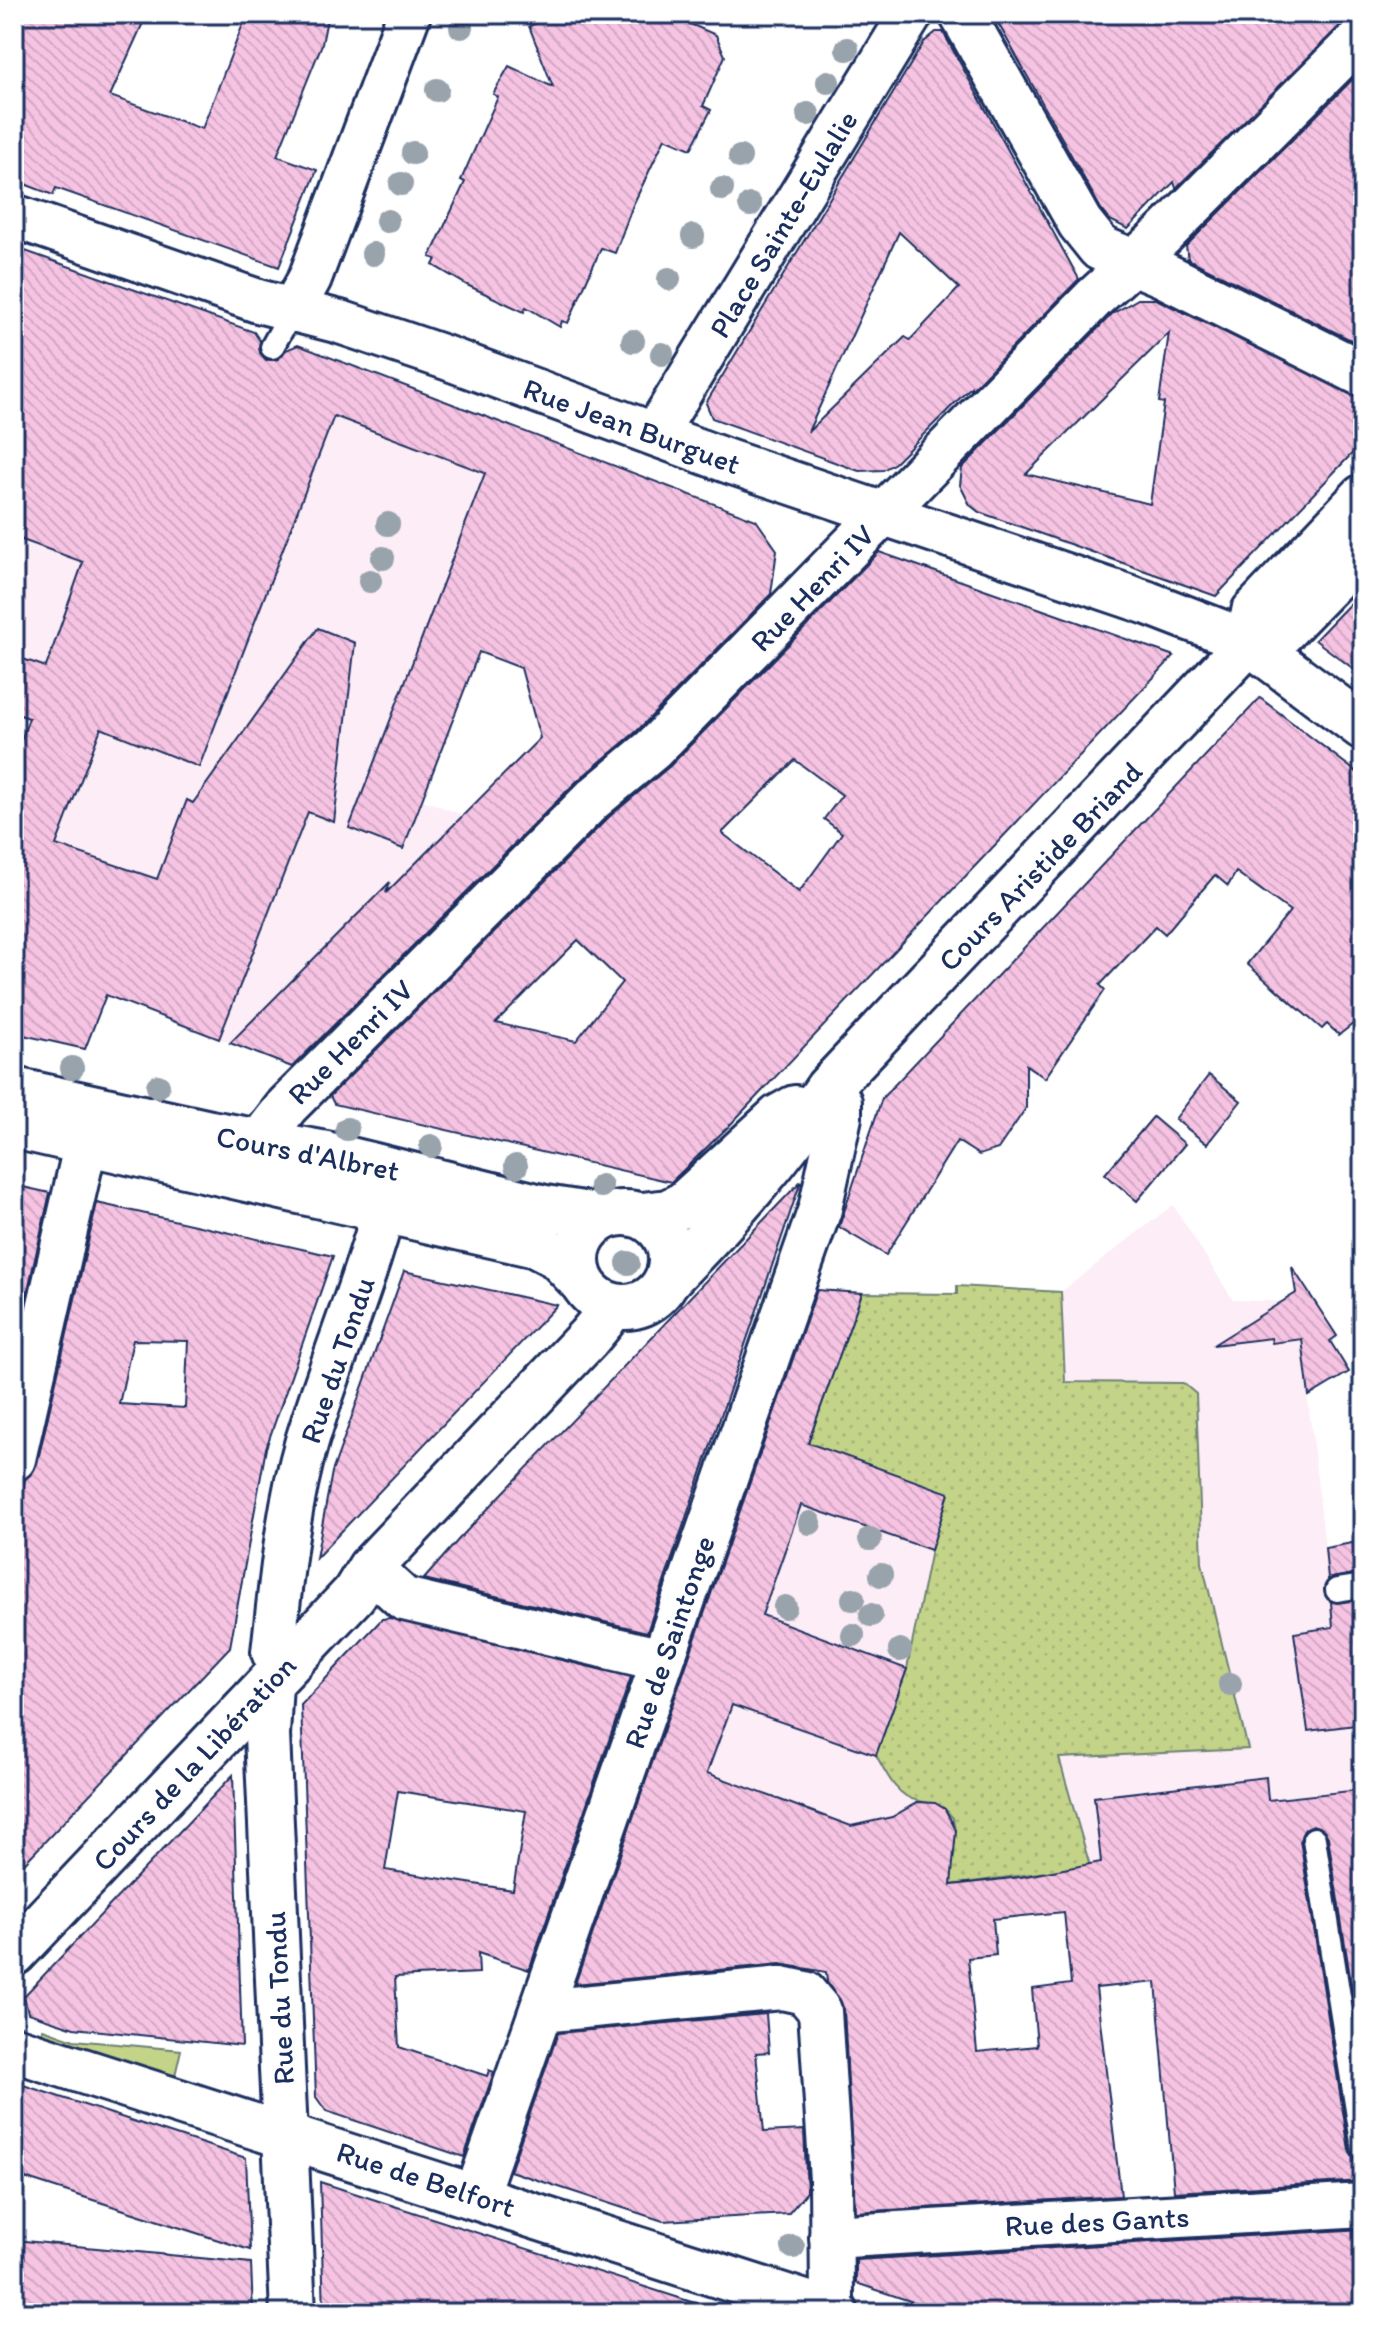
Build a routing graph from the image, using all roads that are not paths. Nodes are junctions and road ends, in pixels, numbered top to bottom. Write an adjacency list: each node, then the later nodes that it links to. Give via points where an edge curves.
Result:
1 (409, 14): 7 (street, via 310,278)
2 (911, 14): 10 (street, Place Sainte-Eulalie)
3 (962, 14): 6 (street, via 1080,223 1100,248)
4 (1363, 35): 6 (street, Rue Henri IV)
5 (14, 216): 7 (street, Rue Jean Burguet)
6 (1132, 262): 9 (street); 12 (street, Rue Henri IV)
7 (292, 311): 8 (lane); 10 (street, Rue Jean Burguet, via 369,332)
8 (272, 347)
9 (1363, 374)
10 (655, 434): 12 (street, Rue Jean Burguet)
11 (1363, 497): 14 (street, Cours Aristide Briand, via 1254,612)
12 (886, 513): 14 (street, Rue Jean Burguet); 20 (street, Rue Henri IV, via 287,1106 269,1129)
13 (1363, 549): 14 (street, Cours Aristide Briand, via 1280,634)
14 (1249, 642): 15 (street); 16 (street, Cours Aristide Briand)
15 (1363, 727)
16 (828, 1088): 23 (street, Cours Aristide Briand, via 779,1117 684,1204 668,1212); 24 (street, Cours Aristide Briand, via 756,1186); 30 (street, Rue de Saintonge, via 840,1102 840,1117 820,1209)
17 (14, 1090): 20 (street, Cours d'Albret)
18 (14, 1126): 19 (street, Cours d'Albret)
19 (86, 1142): 22 (street, Cours d'Albret); 26 (street)
20 (267, 1143): 21 (street, Cours d'Albret)
21 (394, 1169): 22 (street, Rue du Tondu); 23 (street, Cours d'Albret, via 545,1208)
22 (384, 1211): 25 (street, Cours d'Albret, via 536,1245 557,1256); 31 (street, Rue du Tondu, via 307,1442 290,1513)
23 (622, 1216): 24 (street, via 663,1232 671,1251); 25 (street, via 579,1242 576,1261)
24 (666, 1281): 25 (street, via 647,1302 623,1308)
25 (595, 1292): 27 (street, Cours de la Libération, via 603,1320)
26 (14, 1459)
27 (370, 1568): 30 (street, via 404,1599); 31 (street, Cours de la Libération, via 354,1594)
28 (1363, 1586): 29 (lane)
29 (1337, 1590)
30 (662, 1660): 35 (street, Rue de Saintonge)
31 (272, 1668): 33 (street, Cours de la Libération); 34 (street, Cours de la Libération); 37 (street, Rue du Tondu, via 267,1735)
32 (1314, 1839): 38 (lane)
33 (14, 1922)
34 (14, 1953)
35 (542, 2008): 39 (street, Rue de Saintonge); 41 (street, via 782,1988 805,1993 820,2011)
36 (14, 2049): 37 (street, Rue de Belfort)
37 (286, 2135): 39 (street, Rue de Belfort); 43 (street, Rue du Tondu)
38 (1363, 2148)
39 (476, 2196): 42 (street, Rue de Belfort)
40 (1363, 2205): 41 (street, Rue des Gants)
41 (831, 2237): 42 (street)
42 (831, 2312)
43 (293, 2313)

